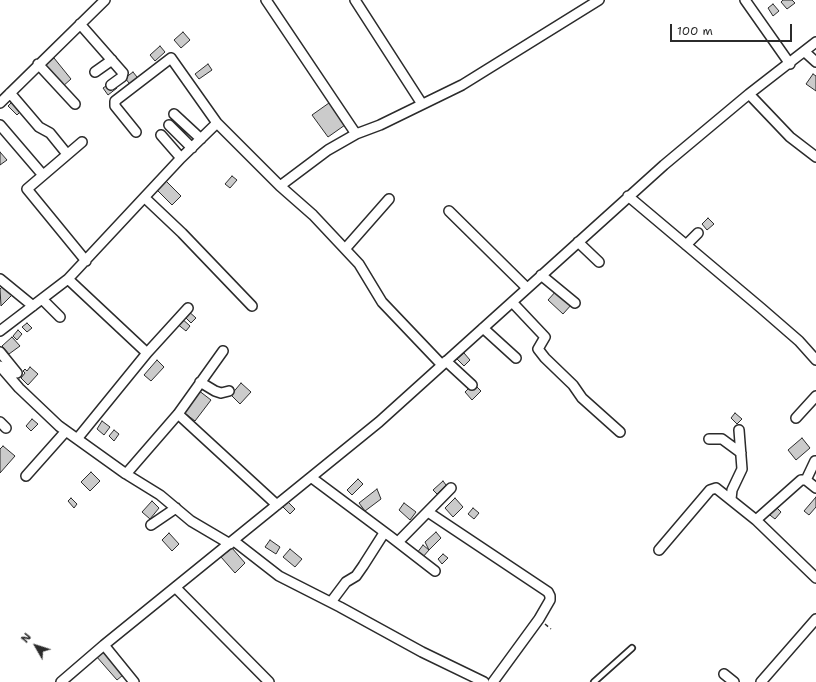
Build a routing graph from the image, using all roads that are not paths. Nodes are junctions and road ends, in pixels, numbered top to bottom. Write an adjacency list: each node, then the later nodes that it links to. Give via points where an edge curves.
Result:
1 (105, 0): 6 (street)
2 (266, 0): 25 (street)
3 (355, 0): 19 (street)
4 (599, 0): 19 (street, via 462,85)
5 (745, 0): 12 (street)
6 (80, 24): 9 (street); 11 (street)
7 (816, 42): 8 (street)
8 (805, 52): 10 (street); 12 (street)
9 (112, 60): 13 (street); 14 (street, via 123,73 122,77)
10 (816, 62)
11 (38, 64): 15 (street); 18 (street)
12 (790, 64): 16 (street)
13 (95, 72)
14 (111, 85)
15 (10, 93): 17 (street); 30 (street, via 39,127 50,133)
16 (749, 94): 31 (street, via 790,137); 35 (street)
17 (0, 103)
18 (75, 104)
19 (422, 104): 25 (street)
20 (174, 114): 27 (street)
21 (216, 123): 24 (street, via 171,58 115,101 115,106); 27 (street); 34 (street)
22 (0, 125): 33 (street)
23 (169, 125): 29 (street)
24 (136, 132)
25 (356, 134): 34 (street, via 328,150)
26 (161, 135): 32 (street)
27 (201, 139): 29 (street)
28 (82, 142): 30 (street)
29 (192, 148): 32 (street)
30 (66, 154): 33 (street)
31 (816, 157)
32 (181, 158): 36 (street)
33 (42, 174): 43 (street, via 29,185 27,191)
34 (280, 186): 42 (street, via 313,214)
35 (628, 196): 40 (street); 41 (street)
36 (145, 198): 43 (street); 53 (street)
37 (389, 199): 42 (street)
38 (449, 211): 48 (street)
39 (698, 233): 41 (street)
40 (578, 242): 44 (street); 45 (street)
41 (686, 245): 62 (street, via 789,333)
42 (344, 248): 63 (street, via 359,264 382,302)
43 (86, 261): 47 (street)
44 (599, 262)
45 (541, 275): 48 (street); 51 (street)
46 (0, 279): 52 (street)
47 (68, 279): 49 (street); 60 (street)
48 (527, 288): 50 (street)
49 (43, 300): 52 (street); 55 (street)
50 (512, 302): 56 (street); 74 (street, via 545,337 538,349 545,358 574,386 582,398)
51 (575, 303)
52 (33, 306): 57 (street)
53 (252, 306)
54 (188, 308): 60 (street)
55 (60, 317)
56 (483, 328): 61 (street); 63 (street)
57 (0, 331)
58 (223, 351): 66 (street)
59 (0, 352): 65 (street)
60 (147, 353): 75 (street)
61 (516, 358)
62 (816, 360)
63 (444, 363): 67 (street); 81 (street)
64 (0, 366): 73 (street, via 18,388)
65 (17, 373)
66 (200, 382): 68 (street, via 221,393); 70 (street)
67 (472, 385)
68 (229, 391)
69 (816, 396): 71 (street)
70 (178, 414): 79 (street); 86 (street)
71 (796, 418)
72 (739, 430): 77 (street)
73 (66, 431): 75 (street); 80 (street)
74 (620, 432)
75 (76, 439): 79 (street)
76 (709, 439): 77 (street, via 722,439)
77 (741, 453): 85 (street, via 742,469 732,490)
78 (815, 461): 82 (street)
79 (126, 474): 87 (street)
80 (26, 476)
81 (312, 478): 86 (street); 91 (street)
82 (806, 480): 84 (street); 89 (street, via 796,483)
83 (450, 488): 88 (street)
84 (816, 488)
85 (731, 499): 89 (street); 94 (street, via 716,488 710,490)
86 (277, 505): 92 (street)
87 (176, 508): 90 (street); 92 (street, via 191,521)
88 (428, 512): 93 (street); 107 (street, via 548,592 550,596 539,619)
89 (756, 520): 96 (street)
90 (151, 525)
91 (384, 533): 93 (street); 98 (street, via 356,576 346,582)
92 (232, 542): 97 (street); 98 (street, via 279,576)
93 (398, 542): 95 (street)
94 (659, 550)
95 (435, 572)
96 (816, 578)
97 (176, 588): 100 (street); 106 (street)
98 (331, 602): 103 (street)
99 (816, 619): 110 (street)
100 (104, 645): 104 (street); 105 (street)
101 (632, 648): 108 (lane)
102 (724, 674): 109 (street)
103 (479, 681)
104 (61, 682)
105 (134, 682)
106 (269, 682)
107 (493, 682)
108 (594, 682)
109 (734, 682)
110 (760, 682)

